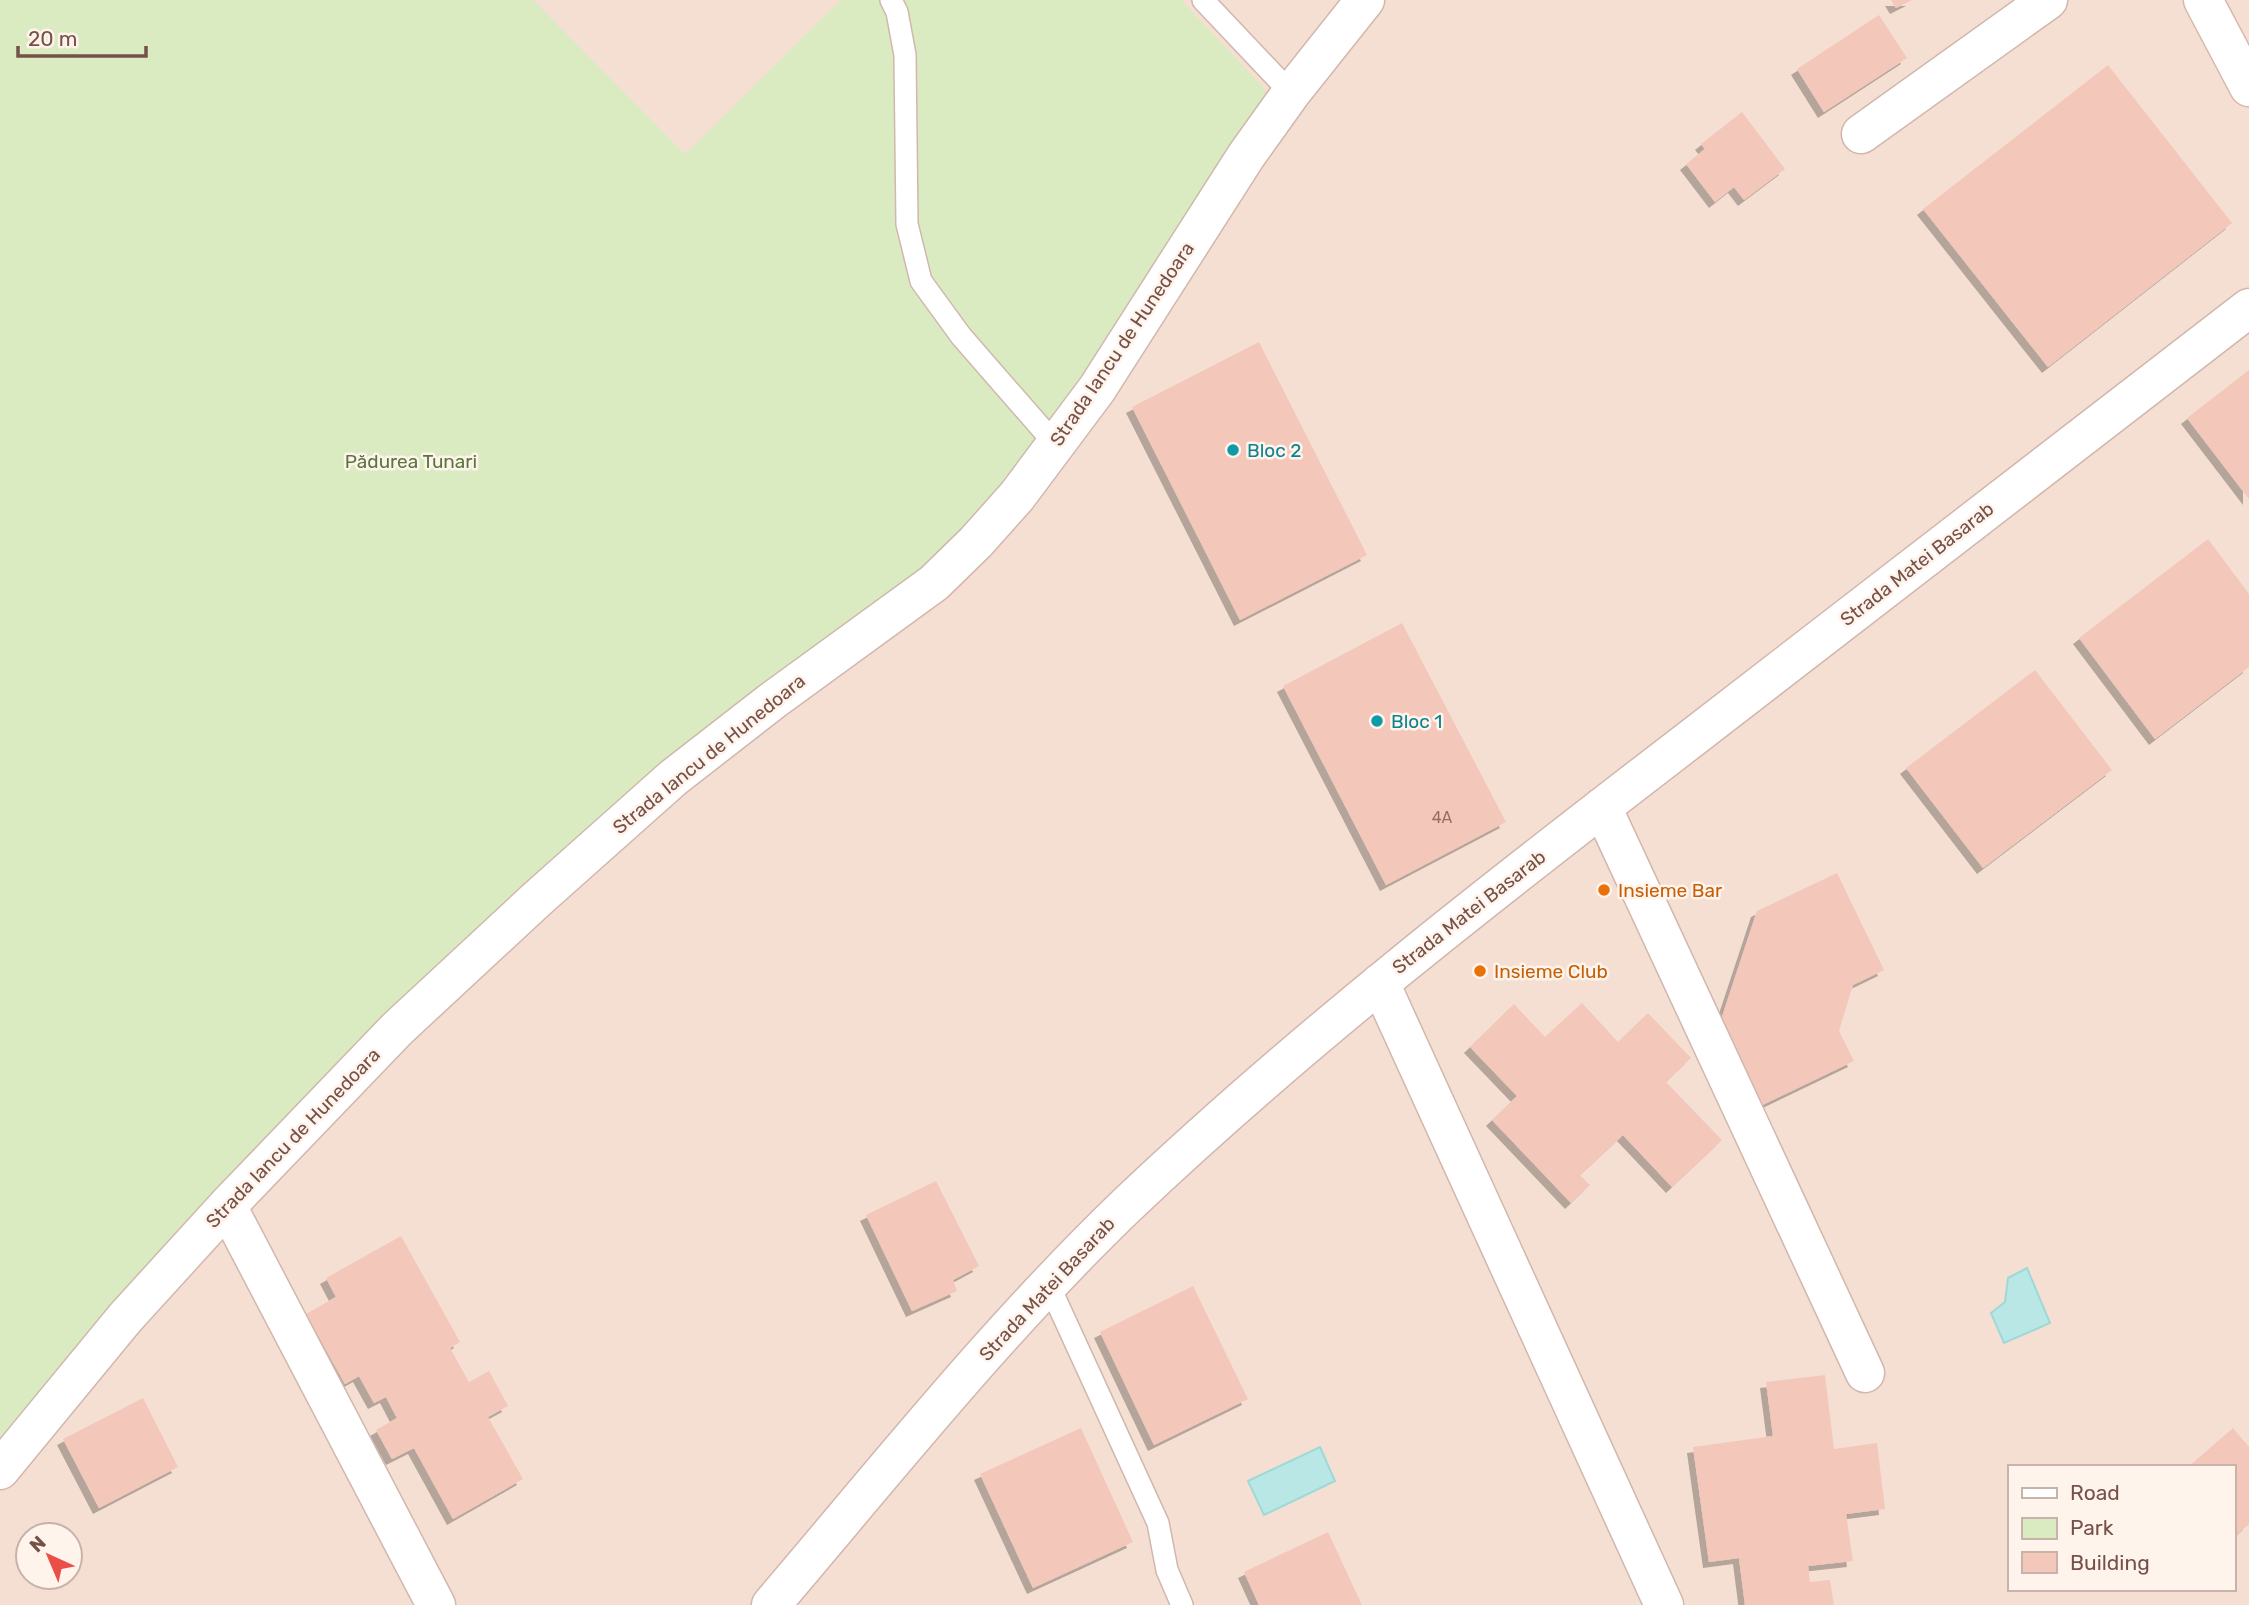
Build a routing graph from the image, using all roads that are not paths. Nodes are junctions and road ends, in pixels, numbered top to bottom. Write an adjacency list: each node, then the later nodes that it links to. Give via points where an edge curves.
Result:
1 (891, 0): 10 (lane, via 905,55 907,224 921,281 961,336)
2 (1203, 0): 7 (lane)
3 (1365, 0): 7 (street, Strada Iancu de Hunedoara)
4 (2048, 0): 8 (street)
5 (2203, 0): 6 (street)
6 (2249, 87)
7 (1291, 93): 10 (street, Strada Iancu de Hunedoara)
8 (1861, 134)
9 (2249, 308): 11 (street, Strada Matei Basarab)
10 (1056, 445): 13 (street, Strada Iancu de Hunedoara, via 1017,496 934,583 673,778 397,1030)
11 (1602, 807): 12 (street, Strada Matei Basarab); 15 (street)
12 (1380, 983): 14 (street, Strada Matei Basarab, via 1208,1129); 20 (street)
13 (227, 1206): 16 (street, Strada Iancu de Hunedoara, via 125,1318); 17 (street)
14 (1048, 1283): 18 (street, Strada Matei Basarab); 19 (lane, via 1158,1523 1167,1570)
15 (1866, 1373)
16 (0, 1470)
17 (436, 1605)
18 (771, 1605)
19 (1182, 1605)
20 (1664, 1605)

